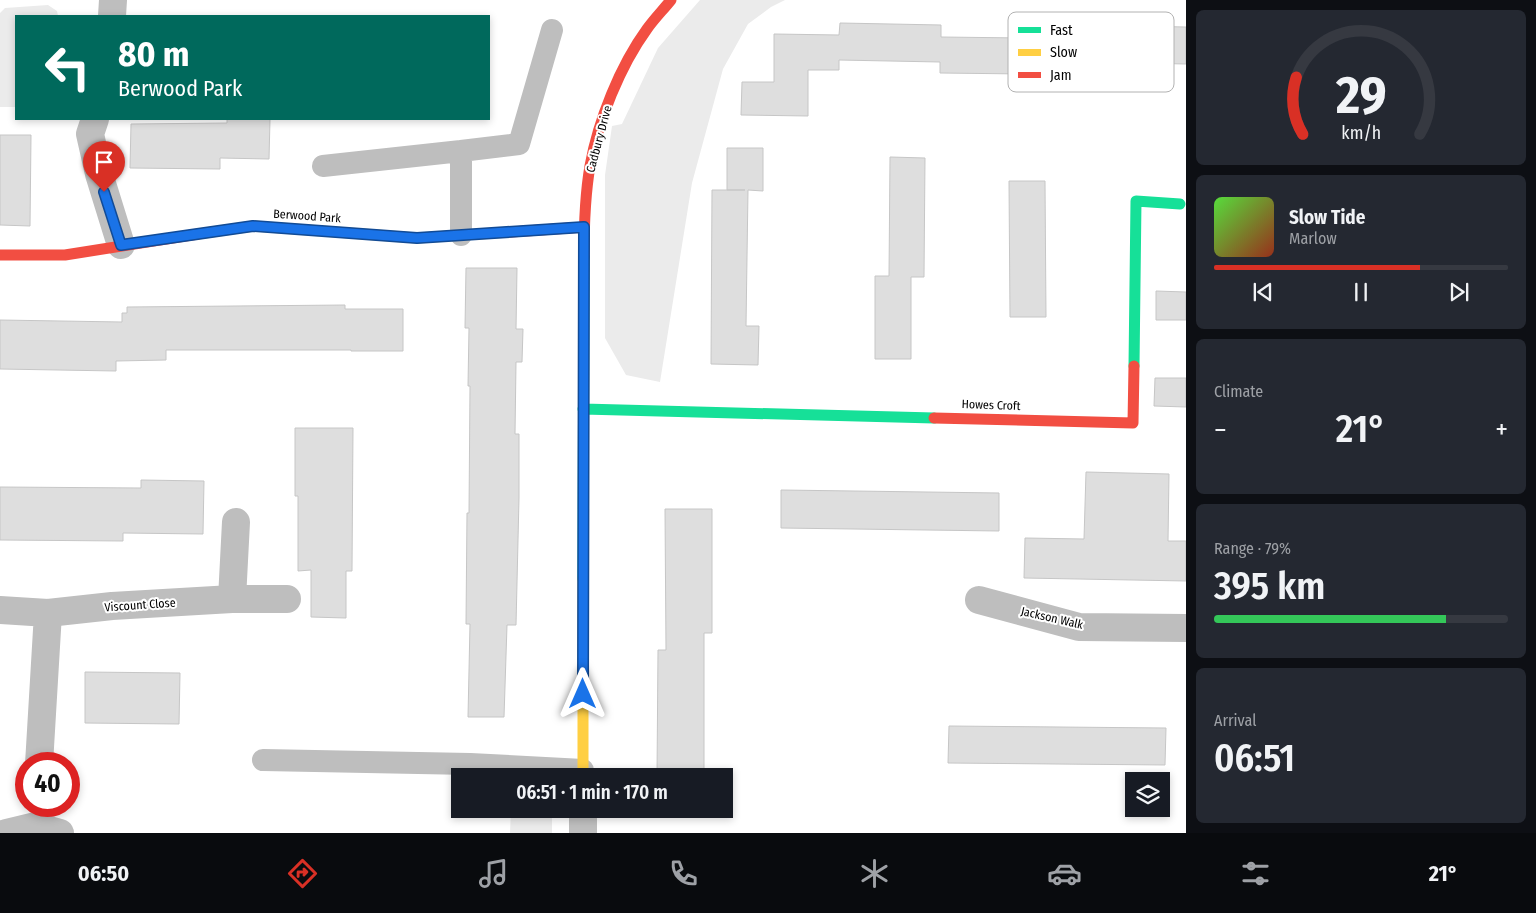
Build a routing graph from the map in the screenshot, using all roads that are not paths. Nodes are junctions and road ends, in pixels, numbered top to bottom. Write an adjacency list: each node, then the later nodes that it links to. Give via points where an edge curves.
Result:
1 (113, 0): 3 (street)
2 (671, 0): 9 (street, Cadbury Drive, via 646,30 623,69 604,114 590,165)
3 (112, 15)
4 (552, 30): 6 (lane, via 519,144)
5 (95, 120): 11 (street, via 90,134)
6 (461, 152): 7 (lane); 10 (lane)
7 (323, 166)
8 (1180, 204): 13 (street, Howes Croft, via 1136,201 1133,423)
9 (584, 227): 10 (street, Berwood Park); 13 (street, Cadbury Drive)
10 (461, 235): 11 (street, Berwood Park, via 417,238 253,226)
11 (121, 245): 12 (street, Berwood Park, via 64,255)
12 (0, 255)
13 (583, 409): 24 (street, Cadbury Drive)
14 (236, 522): 15 (street)
15 (232, 599): 16 (street, Viscount Close); 19 (street, Viscount Close)
16 (287, 599)
17 (978, 600): 20 (street, Jackson Walk, via 1079,626)
18 (0, 610): 19 (street, Viscount Close)
19 (48, 613): 21 (street)
20 (1186, 628)
21 (40, 752)
22 (263, 760): 23 (lane)
23 (520, 768)
24 (583, 768)
25 (583, 818): 28 (street)
26 (44, 822): 27 (street)
27 (6, 833)
28 (583, 833)

